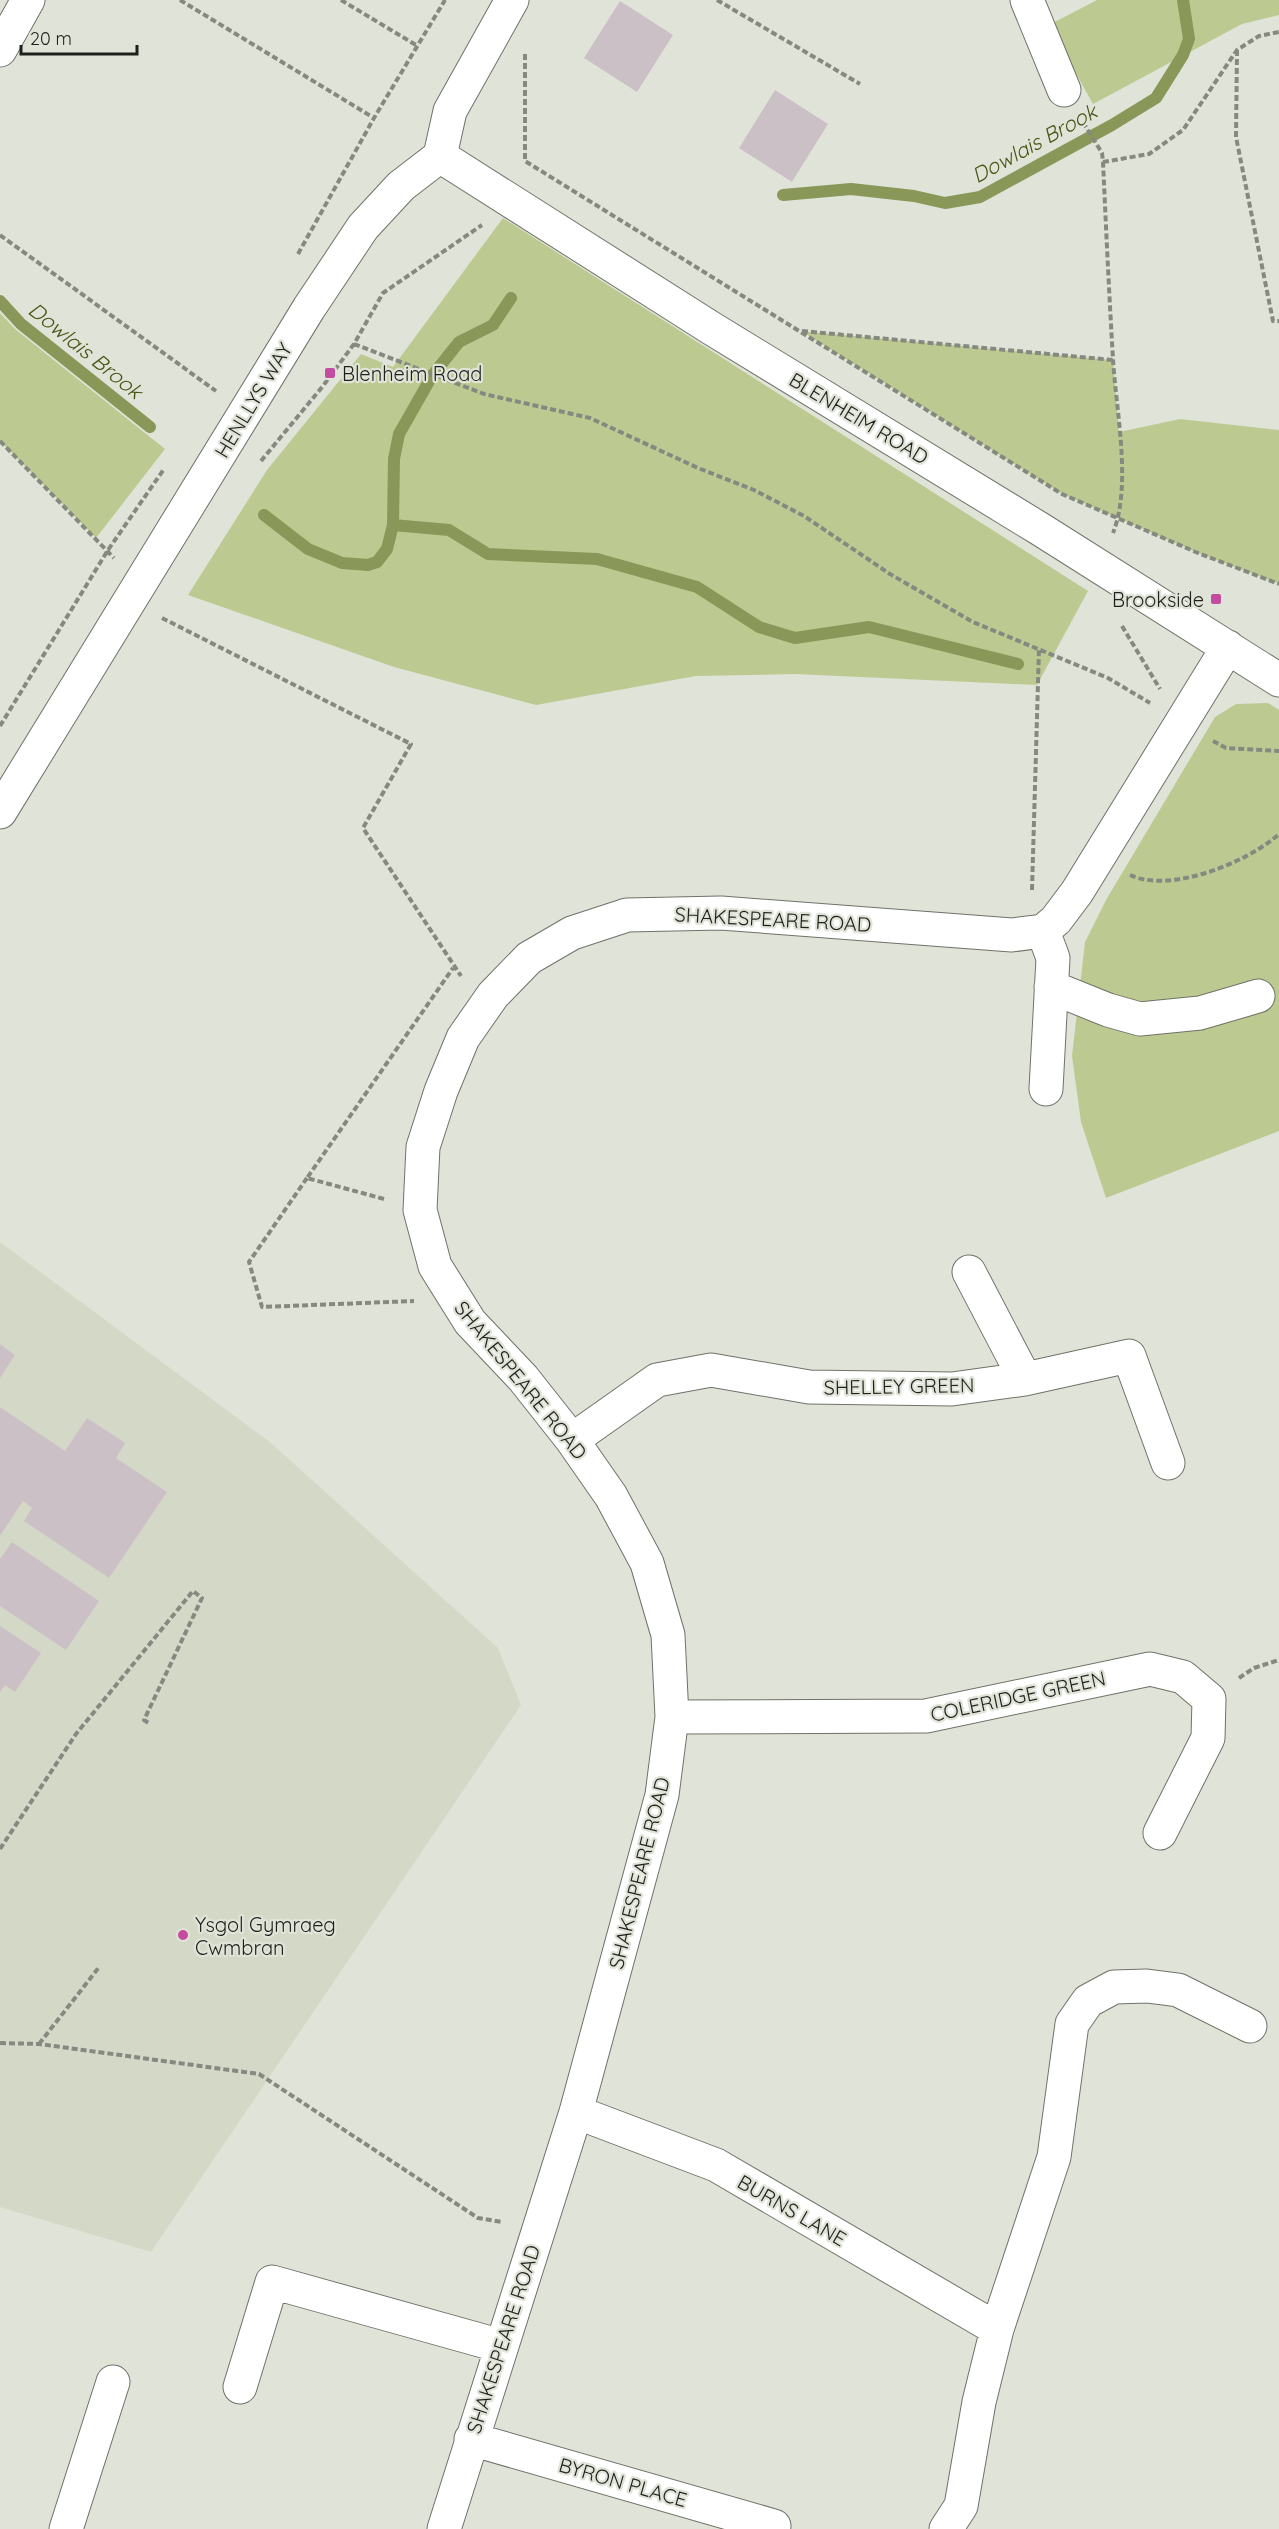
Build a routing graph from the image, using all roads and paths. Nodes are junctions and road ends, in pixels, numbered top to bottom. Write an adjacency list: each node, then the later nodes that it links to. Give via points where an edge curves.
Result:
1 (28, 0): 11 (street)
2 (180, 0): 15 (path)
3 (341, 0): 9 (path)
4 (445, 0): 9 (path)
5 (512, 0): 17 (street, via 450,111)
6 (717, 0): 13 (path)
7 (1027, 0): 14 (street)
8 (1279, 32): 12 (path, via 1259,36)
9 (416, 45): 15 (path)
10 (525, 49): 18 (path)
11 (0, 50)
12 (1237, 50): 19 (path, via 1183,130 1149,154); 23 (path, via 1236,138 1273,321)
13 (860, 84)
14 (1064, 90)
15 (374, 118): 22 (path)
16 (1083, 121): 19 (path, via 1102,153)
17 (440, 156): 20 (street, BLENHEIM ROAD); 37 (street, HENLLYS WAY, via 401,186 363,227 309,308)
18 (525, 161): 20 (path); 24 (path)
19 (1102, 162): 26 (path)
20 (501, 196): 25 (path, via 481,227 382,293); 35 (street, BLENHEIM ROAD)
21 (0, 235): 28 (path)
22 (293, 263)
23 (1279, 321)
24 (801, 331): 26 (path); 33 (path, via 1062,494)
25 (354, 344): 32 (path); 41 (path, via 484,394 590,418 754,490 804,516 890,574 973,622)
26 (1113, 360): 33 (path, via 1123,486)
27 (224, 383): 28 (path)
28 (218, 392): 29 (path)
29 (211, 401)
30 (0, 441): 34 (path)
31 (166, 466): 34 (path)
32 (256, 467)
33 (1118, 520): 35 (path); 36 (path)
34 (108, 550): 37 (path); 44 (path)
35 (1100, 566): 40 (street, BLENHEIM ROAD); 43 (path, via 1110,607)
36 (1279, 584)
37 (138, 590): 39 (path); 46 (street, HENLLYS WAY)
38 (169, 609): 39 (path)
39 (162, 619): 50 (path, via 411,744 363,828)
40 (1228, 647): 42 (street, BLENHEIM ROAD); 43 (street)
41 (1039, 648): 43 (path, via 1108,678); 49 (path)
42 (1279, 680)
43 (1181, 722): 45 (path, via 1226,748); 48 (street)
44 (0, 726)
45 (1279, 751)
46 (0, 812)
47 (1279, 834): 48 (path, via 1230,865 1180,880 1137,879)
48 (1097, 860): 49 (street, via 1056,920)
49 (1037, 931): 51 (street, via 1053,958); 53 (street, SHAKESPEARE ROAD, via 1012,934 721,913 627,915 572,933 530,958)
50 (453, 968): 53 (path); 55 (path)
51 (1051, 987): 52 (street, via 1140,1019 1200,1013); 54 (street)
52 (1258, 996)
53 (486, 1005): 56 (street, SHAKESPEARE ROAD, via 463,1038 441,1091 423,1147)
54 (1046, 1089)
55 (307, 1178): 56 (path); 58 (path, via 249,1262 262,1307 411,1302)
56 (420, 1210): 58 (street, SHAKESPEARE ROAD, via 435,1266)
57 (969, 1272): 59 (street)
58 (444, 1281): 60 (street, SHAKESPEARE ROAD, via 470,1322 523,1378)
59 (1024, 1379): 60 (street, SHELLEY GREEN, via 952,1389 809,1387 711,1370 657,1380); 61 (street, SHELLEY GREEN, via 1129,1356)
60 (572, 1440): 64 (street, SHAKESPEARE ROAD, via 611,1496 647,1563 668,1635)
61 (1168, 1463)
62 (1279, 1660): 63 (path, via 1254,1668)
63 (1209, 1699): 64 (street, COLERIDGE GREEN, via 1183,1677 1150,1669 926,1716); 66 (street, via 1208,1738)
64 (672, 1717): 72 (street, SHAKESPEARE ROAD, via 662,1795)
65 (150, 1724): 67 (path, via 144,1720 202,1598 193,1591 76,1734)
66 (1160, 1833)
67 (0, 1849)
68 (100, 1966): 71 (path)
69 (1250, 2026): 74 (street, via 1178,1990 1114,1987 1088,2001 1072,2024 1054,2157)
70 (0, 2043): 71 (path)
71 (39, 2044): 73 (path, via 259,2074 478,2218)
72 (576, 2112): 73 (street, SHAKESPEARE ROAD); 74 (street, BURNS LANE, via 716,2165)
73 (538, 2228): 75 (street, SHAKESPEARE ROAD)
74 (998, 2329): 82 (street, via 979,2402 961,2506)
75 (501, 2346): 77 (street, via 272,2282); 78 (street, SHAKESPEARE ROAD)
76 (113, 2382): 80 (street)
77 (240, 2387)
78 (471, 2439): 79 (street, BYRON PLACE); 81 (street, SHAKESPEARE ROAD)
79 (774, 2526)
80 (66, 2529)
81 (444, 2529)
82 (946, 2529)

